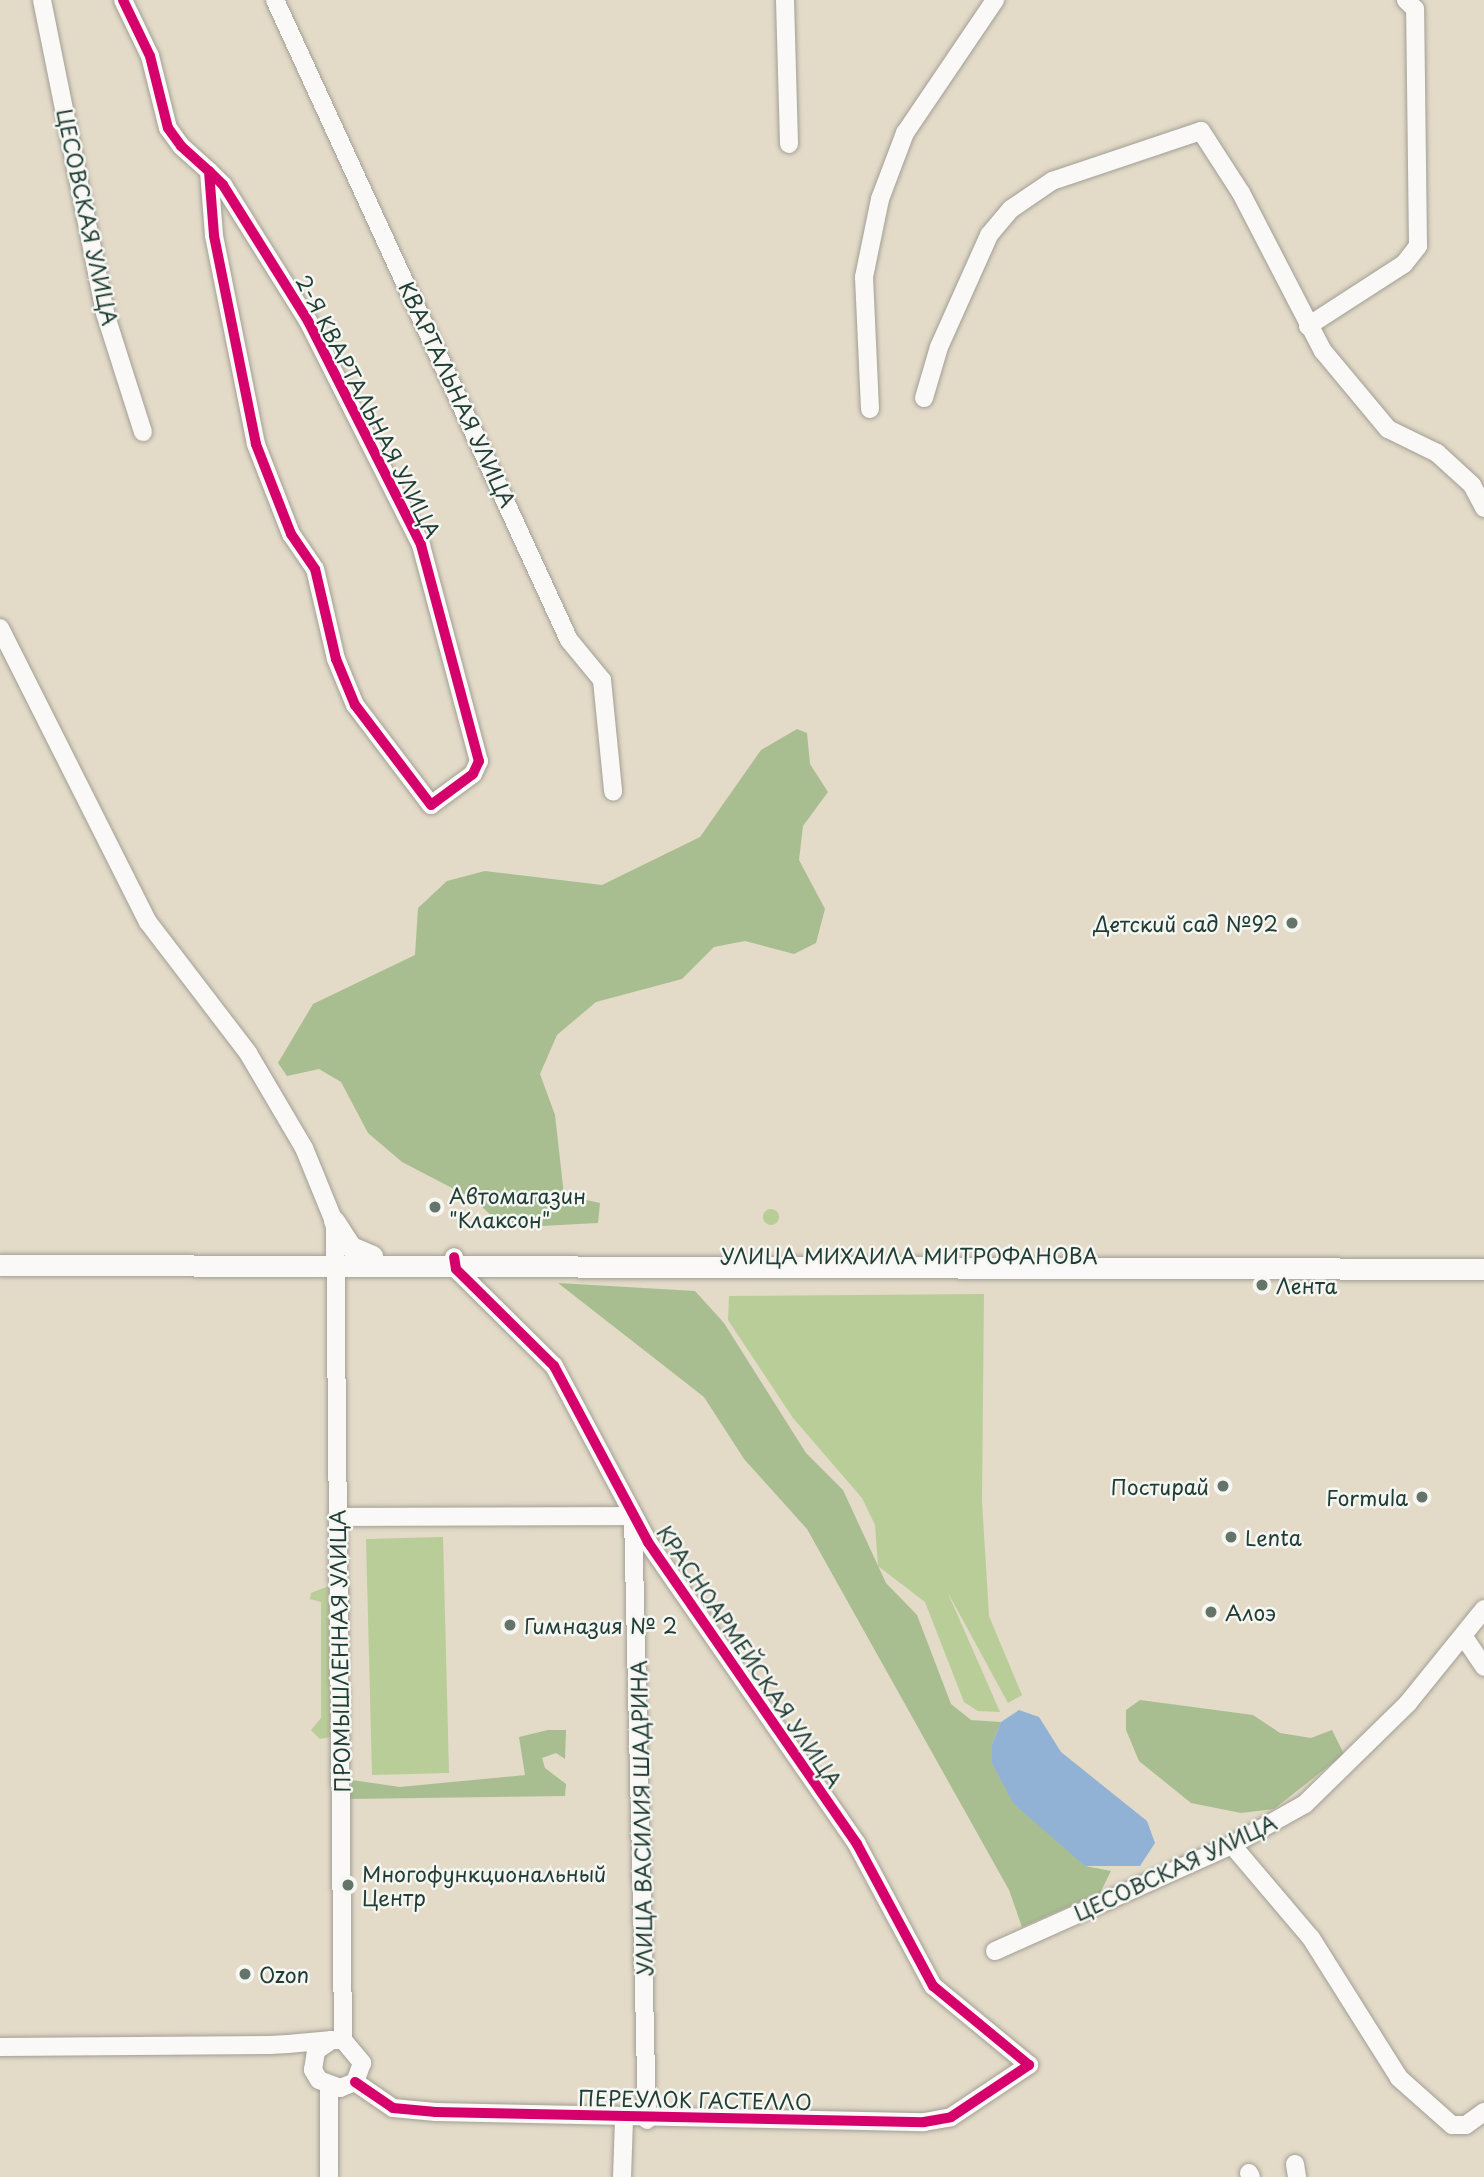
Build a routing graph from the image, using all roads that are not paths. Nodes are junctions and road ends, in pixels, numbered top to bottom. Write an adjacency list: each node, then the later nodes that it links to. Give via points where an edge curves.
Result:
1 (42, 0): 12 (street, ЦЕСОВСКАЯ УЛИЦА, via 105,313)
2 (123, 0): 8 (street, 2-Я КВАРТАЛЬНАЯ УЛИЦА, via 146,46 168,128)
3 (275, 0): 15 (street, КВАРТАЛЬНАЯ УЛИЦА, via 569,640 602,680)
4 (785, 0): 7 (street)
5 (996, 0): 11 (street, via 905,133 880,199 864,277)
6 (1411, 5): 9 (street, via 1418,246 1404,264)
7 (789, 144)
8 (209, 171): 8 (street, 2-Я КВАРТАЛЬНАЯ УЛИЦА, via 214,235 256,444 291,534 315,569 336,659 355,705 431,805 466,781 479,761 426,560 308,321)
9 (1308, 326): 10 (street, via 1241,192 1201,131 1052,181 1005,215 942,340); 13 (street, via 1381,422 1459,471)
10 (924, 398)
11 (870, 409)
12 (143, 432)
13 (1484, 508)
14 (0, 628): 16 (street, via 148,922 248,1053 304,1148)
15 (613, 791)
16 (334, 1221): 17 (main road, via 351,1247); 20 (street)
17 (372, 1256): 19 (main road, УЛИЦА МИХАИЛА МИТРОФАНОВА); 20 (main road, УЛИЦА МИХАИЛА МИТРОФАНОВА)
18 (1484, 1259): 21 (main road, УЛИЦА МИХАИЛА МИТРОФАНОВА)
19 (454, 1261): 20 (main road, УЛИЦА МИХАИЛА МИТРОФАНОВА); 21 (main road, УЛИЦА МИХАИЛА МИТРОФАНОВА); 24 (street, КРАСНОАРМЕЙСКАЯ УЛИЦА, via 554,1366)
20 (334, 1262): 22 (main road, УЛИЦА МИХАИЛА МИТРОФАНОВА); 25 (street, ПРОМЫШЛЕННАЯ УЛИЦА)
21 (808, 1262): 23 (main road, УЛИЦА МИХАИЛА МИТРОФАНОВА)
22 (0, 1265)
23 (1484, 1269)
24 (633, 1516): 25 (street); 34 (street, КРАСНОАРМЕЙСКАЯ УЛИЦА, via 857,1844 933,1986); 39 (street, УЛИЦА ВАСИЛИЯ ШАДРИНА)
25 (337, 1517): 31 (street, ПРОМЫШЛЕННАЯ УЛИЦА)
26 (1484, 1609): 27 (street, ЦЕСОВСКАЯ УЛИЦА)
27 (1464, 1637): 28 (street); 29 (street, ЦЕСОВСКАЯ УЛИЦА, via 1347,1768 1305,1804)
28 (1484, 1667)
29 (1233, 1845): 30 (street, ЦЕСОВСКАЯ УЛИЦА); 37 (street, via 1311,1938 1399,2078 1452,2125 1466,2125)
30 (995, 1951)
31 (337, 2040): 32 (street); 35 (street, via 316,2051); 36 (street, via 359,2053)
32 (288, 2044): 33 (street); 35 (street)
33 (0, 2047)
34 (1028, 2065): 39 (street, ПЕРЕУЛОК ГАСТЕЛЛО, via 951,2117 924,2122)
35 (313, 2070): 36 (street)
36 (341, 2086): 38 (street, ПЕРЕУЛОК ГАСТЕЛЛО, via 393,2108); 40 (street)
37 (1484, 2112)
38 (624, 2120): 39 (street, ПЕРЕУЛОК ГАСТЕЛЛО); 41 (street)
39 (647, 2120)
40 (329, 2177)
41 (622, 2177)

